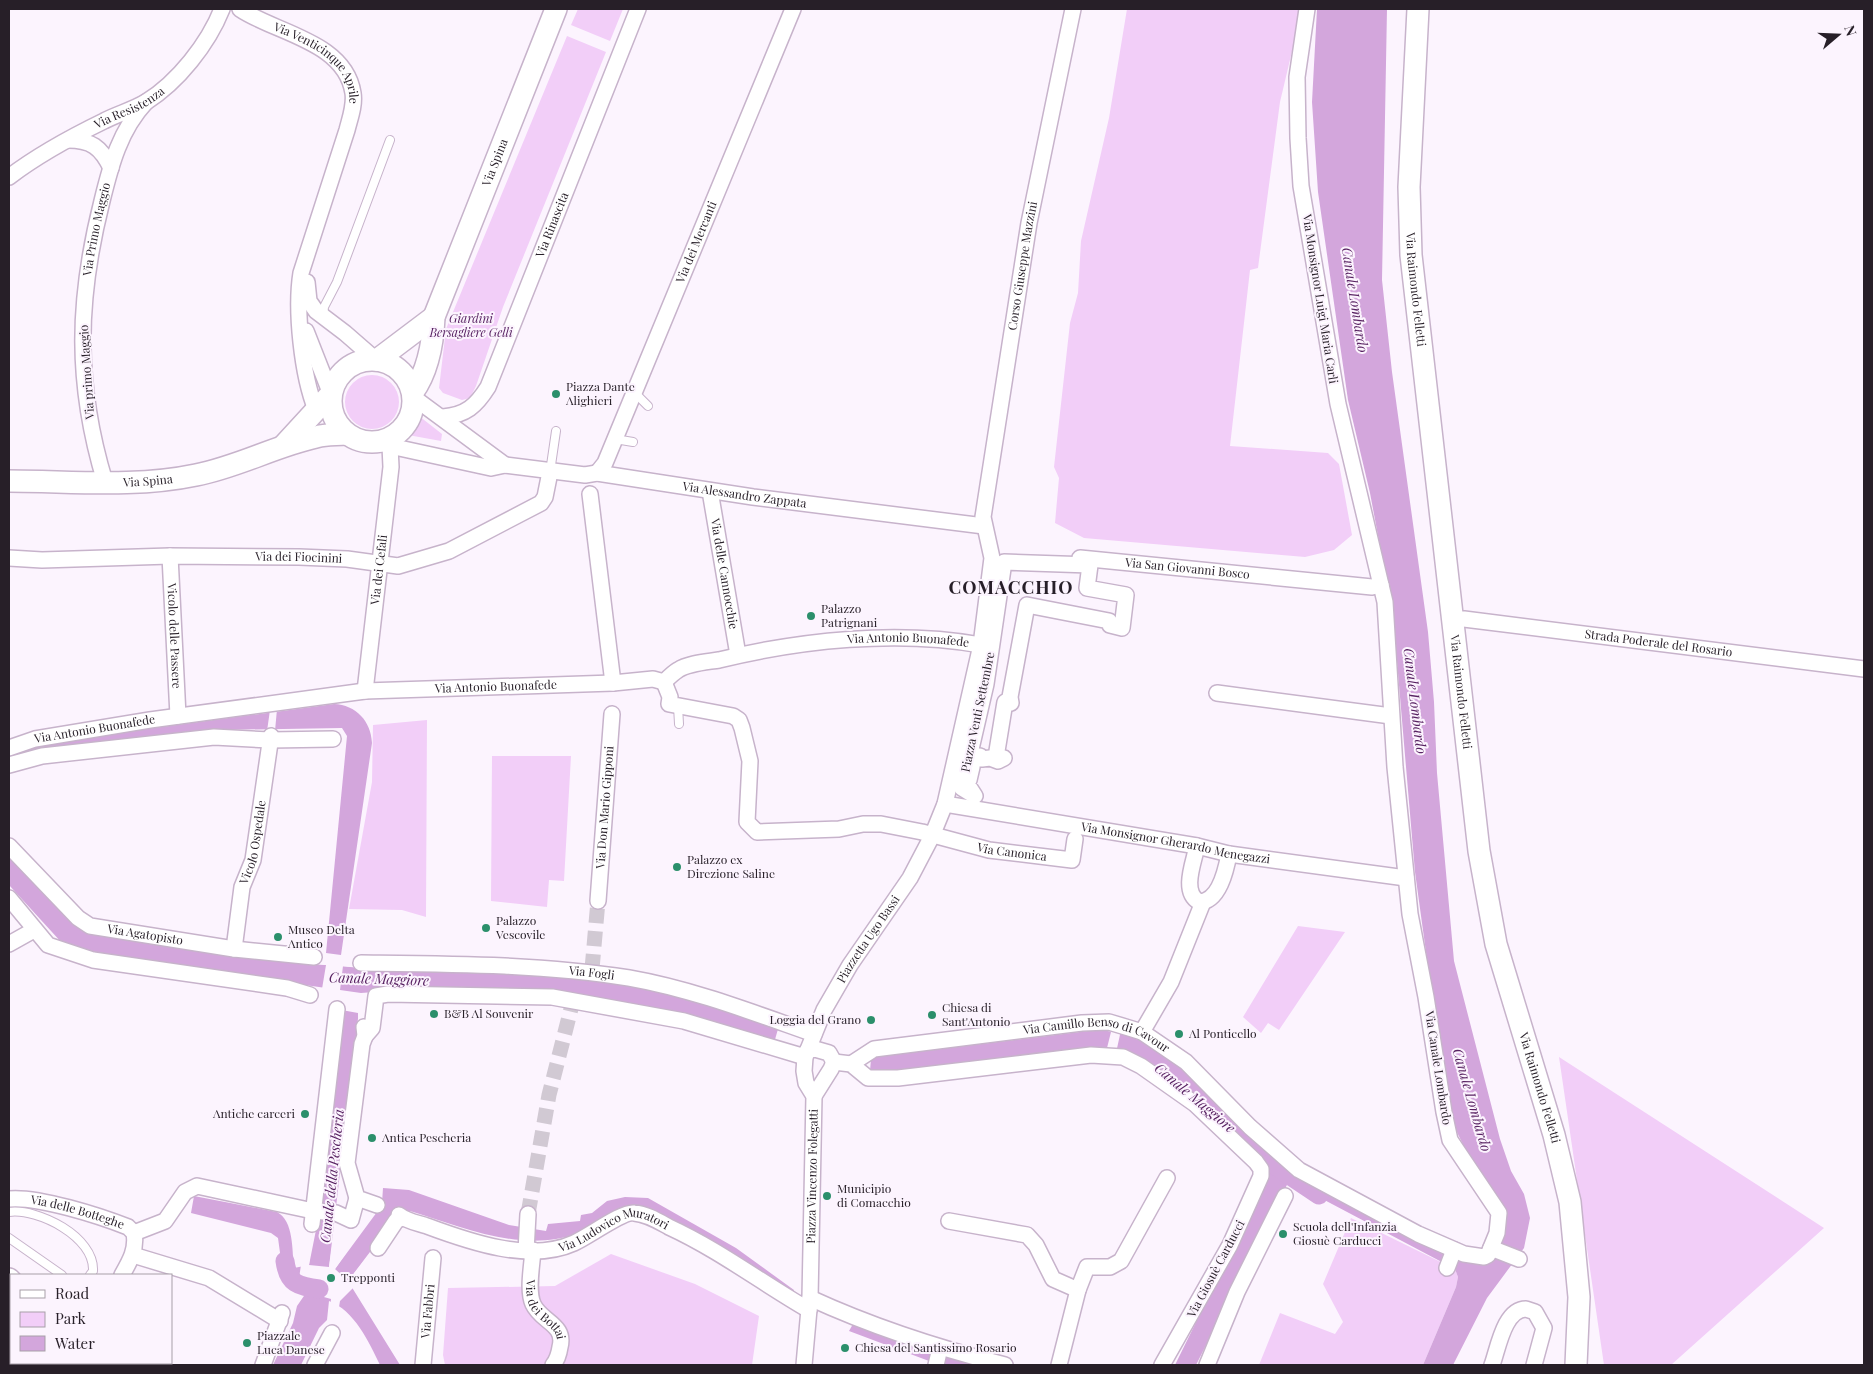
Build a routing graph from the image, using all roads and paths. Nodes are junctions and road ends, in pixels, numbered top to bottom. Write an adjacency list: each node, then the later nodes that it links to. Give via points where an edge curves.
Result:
1 (222, 9): 9 (street, Via Resistenza, via 189,65)
2 (240, 9): 14 (street, Via Venticinque Aprile, via 322,48 343,72 353,93 347,130)
3 (556, 9): 17 (main road, Via Spina)
4 (638, 9): 25 (street, Via Rinascita, via 488,387 467,412)
5 (793, 9): 21 (street, Via dei Mercanti)
6 (1073, 9): 39 (street, Corso Giuseppe Mazzini, via 1029,224)
7 (1307, 9): 45 (street, Via Monsignor Luigi Maria Carli, via 1297,77 1301,186 1338,404)
8 (1418, 9): 46 (main road, Via Raimondo Felletti, via 1410,164 1411,254)
9 (146, 102): 10 (street, Via Resistenza); 12 (street, Via Primo Maggio, via 132,116)
10 (68, 140): 12 (street, Via Primo Maggio, via 90,142 105,156); 13 (street, Via Resistenza)
11 (390, 140): 16 (lane)
12 (111, 168): 15 (street, Via Primo Maggio, via 91,245)
13 (9, 177)
14 (308, 255): 16 (street, Via Venticinque Aprile, via 306,292 309,301); 18 (street, Via Venticinque Aprile, via 297,295)
15 (84, 290): 36 (street, Via primo Maggio, via 86,399)
16 (323, 316): 19 (street); 20 (street, Via Venticinque Aprile)
17 (434, 317): 20 (main road); 22 (main road, Via Spina, via 429,353)
18 (301, 320): 19 (street, Via Venticinque Aprile); 23 (street, Via Venticinque Aprile, via 303,360)
19 (310, 339): 23 (street, Via Venticinque Aprile)
20 (376, 360): 22 (main road, via 389,363 402,372); 23 (main road, via 361,361 340,374)
21 (634, 392): 24 (lane); 28 (street, Via dei Mercanti)
22 (413, 395): 25 (street, Via Alessandro Zappata); 30 (main road, via 412,412 406,425)
23 (325, 399): 27 (main road); 31 (main road, Via Spina)
24 (648, 406)
25 (443, 418): 32 (street, Via Alessandro Zappata)
26 (556, 431): 33 (lane)
27 (346, 434): 30 (main road); 31 (main road, Via Spina, via 318,436)
28 (615, 439): 29 (lane); 34 (street, Via dei Mercanti)
29 (633, 442)
30 (386, 444): 32 (street, Via Alessandro Zappata, via 491,468); 43 (street, Via dei Cefali, via 391,467)
31 (282, 447): 36 (main road, Via Spina, via 240,464 196,476)
32 (505, 465): 33 (street, Via Alessandro Zappata)
33 (550, 472): 34 (street, Via Alessandro Zappata, via 585,476); 43 (street, Via dei Fiocinini, via 541,504 440,555 398,566)
34 (598, 473): 37 (street, Via Alessandro Zappata)
35 (9, 481): 36 (main road, Via Spina)
36 (104, 482)
37 (710, 491): 39 (street, Via Alessandro Zappata); 48 (street, Via delle Cannocchie)
38 (590, 494): 51 (street)
39 (984, 526): 42 (street, Piazza Venti Settembre)
40 (170, 556): 41 (street, Via dei Fiocinini); 43 (street, Via dei Fiocinini, via 300,557); 56 (street, Vicolo delle Passere)
41 (9, 558)
42 (992, 558): 45 (street, Via San Giovanni Bosco, via 1083,558 1372,587); 47 (street, Piazza Venti Settembre)
43 (378, 564): 52 (street, Via dei Cefali)
44 (1090, 565): 44 (street, Piazza Venti Settembre, via 1004,562 986,684 962,788 975,796 966,782 972,767 970,764 980,756 998,761 1004,758 996,757 1005,702 1011,703 1027,605 1110,621 1110,625 1122,628 1126,595 1086,588)
45 (1381, 585): 57 (street, Via Canale Lombardo, via 1389,637)
46 (1452, 619): 49 (street, Strada Poderale del Rosario); 124 (main road, Via Raimondo Felletti, via 1479,851 1490,917 1504,976 1554,1135 1570,1202 1579,1297)
47 (981, 645): 48 (street, Via Antonio Buonafede, via 858,639); 64 (street, Piazza Venti Settembre)
48 (738, 655): 50 (street, Via Antonio Buonafede, via 679,669)
49 (1864, 669)
50 (664, 682): 51 (street, Via Antonio Buonafede, via 653,679); 54 (street, via 670,697 669,704)
51 (613, 683): 52 (street, Via Antonio Buonafede)
52 (365, 692): 56 (street, Via Antonio Buonafede)
53 (1217, 693): 57 (street)
54 (678, 706): 58 (lane); 65 (street, via 739,720 750,761 746,817 752,830 783,832 881,824 922,832)
55 (612, 714): 72 (street, Via Don Mario Gipponi)
56 (178, 716): 59 (street, Via Antonio Buonafede)
57 (1391, 716): 70 (street, Via Canale Lombardo)
58 (679, 724)
59 (151, 733): 60 (street, Via Antonio Buonafede); 62 (street, Via Antonio Buonafede, via 35,739); 63 (street, Via Antonio Buonafede)
60 (270, 738): 61 (street, Via Antonio Buonafede); 76 (street, Vicolo Ospedale, via 253,860 242,887)
61 (333, 739)
62 (9, 748)
63 (9, 765)
64 (945, 804): 65 (street, Piazza Venti Settembre); 68 (street, Via Monsignor Gherardo Menegazzi)
65 (935, 830): 66 (street, Via Canonica, via 989,850 1072,860); 82 (street, Piazzetta Ugo Bassi, via 910,878 850,965)
66 (1075, 838)
67 (9, 846): 76 (street, Via Agatopisto, via 78,918 90,926)
68 (1197, 846): 69 (street, Via Monsignor Gherardo Menegazzi); 73 (street, via 1189,890 1196,901)
69 (1229, 854): 70 (street, Via Monsignor Gherardo Menegazzi); 73 (street, via 1219,886)
70 (1406, 878): 100 (street, Via Canale Lombardo, via 1450,1140 1499,1213)
71 (9, 898): 74 (street)
72 (598, 901)
73 (1204, 902): 81 (street, via 1171,982)
74 (34, 930): 75 (street); 79 (street, via 48,945 93,960 287,988)
75 (9, 944)
76 (234, 949): 77 (street, Via Agatopisto)
77 (314, 957)
78 (361, 963): 82 (street, Via Fogli, via 592,971 672,987)
79 (310, 995)
80 (337, 1008): 95 (street)
81 (1142, 1032): 85 (street, Via Camillo Benso di Cavour, via 1109,1022 1082,1023 874,1049); 102 (street, Via Camillo Benso di Cavour, via 1186,1062 1244,1121 1299,1170 1372,1211)
82 (814, 1034): 83 (street, Piazzetta Ugo Bassi)
83 (806, 1054): 84 (street, Via Camillo Benso di Cavour, via 815,1049 829,1053); 86 (street, Piazza Vincenzo Folegatti, via 805,1077); 90 (street, via 684,1021 552,998 388,994 375,998 372,1028 365,1031 362,1044 346,1163)
84 (834, 1062): 85 (street, Via Camillo Benso di Cavour); 86 (street)
85 (851, 1064): 87 (street, Via Camillo Benso di Cavour, via 868,1078 898,1078 1111,1054 1141,1066 1194,1104)
86 (814, 1096): 110 (street, Piazza Vincenzo Folegatti)
87 (1261, 1169): 120 (street, Via Giosuè Carducci, via 1261,1176 1230,1245)
88 (1167, 1178): 109 (street, via 1121,1261 1110,1267 1087,1267)
89 (1285, 1196): 121 (street, via 1237,1292)
90 (357, 1198): 92 (street); 95 (street, via 352,1220 336,1214)
91 (9, 1199): 98 (street, Via delle Botteghe, via 42,1202 114,1222)
92 (377, 1205)
93 (9, 1212): 107 (lane, via 35,1213 66,1230 92,1256)
94 (528, 1214): 101 (street, Via dei Bottai)
95 (314, 1215): 98 (street, via 197,1186 185,1192 165,1221)
96 (949, 1221): 109 (street, via 1027,1235 1036,1245 1053,1279)
97 (9, 1238): 106 (lane)
98 (135, 1243): 108 (street); 113 (street, Via delle Botteghe, via 281,1316)
99 (378, 1248): 101 (street, Via Ludovico Muratori, via 400,1217 488,1246)
100 (1491, 1248): 102 (street, via 1484,1257); 104 (street)
101 (530, 1250): 110 (street, Via Ludovico Muratori, via 573,1243 633,1212 703,1242); 116 (street, Via dei Bottai, via 534,1306 558,1329 562,1340)
102 (1457, 1252): 105 (street)
103 (433, 1258): 115 (street, Via Fabbri)
104 (1519, 1259)
105 (1447, 1268)
106 (61, 1274)
107 (91, 1274)
108 (122, 1274)
109 (1078, 1290): 119 (street)
110 (810, 1304): 112 (street, via 854,1318); 117 (street, Piazza Vincenzo Folegatti)
111 (332, 1333): 114 (street)
112 (938, 1358): 118 (street)
113 (263, 1365)
114 (315, 1365)
115 (424, 1365)
116 (553, 1365)
117 (804, 1365)
118 (1005, 1365)
119 (1059, 1365)
120 (1162, 1365)
121 (1206, 1365)
122 (1492, 1365): 123 (street, via 1507,1322 1514,1313 1526,1309 1535,1312 1544,1328)
123 (1534, 1365)
124 (1576, 1365)

